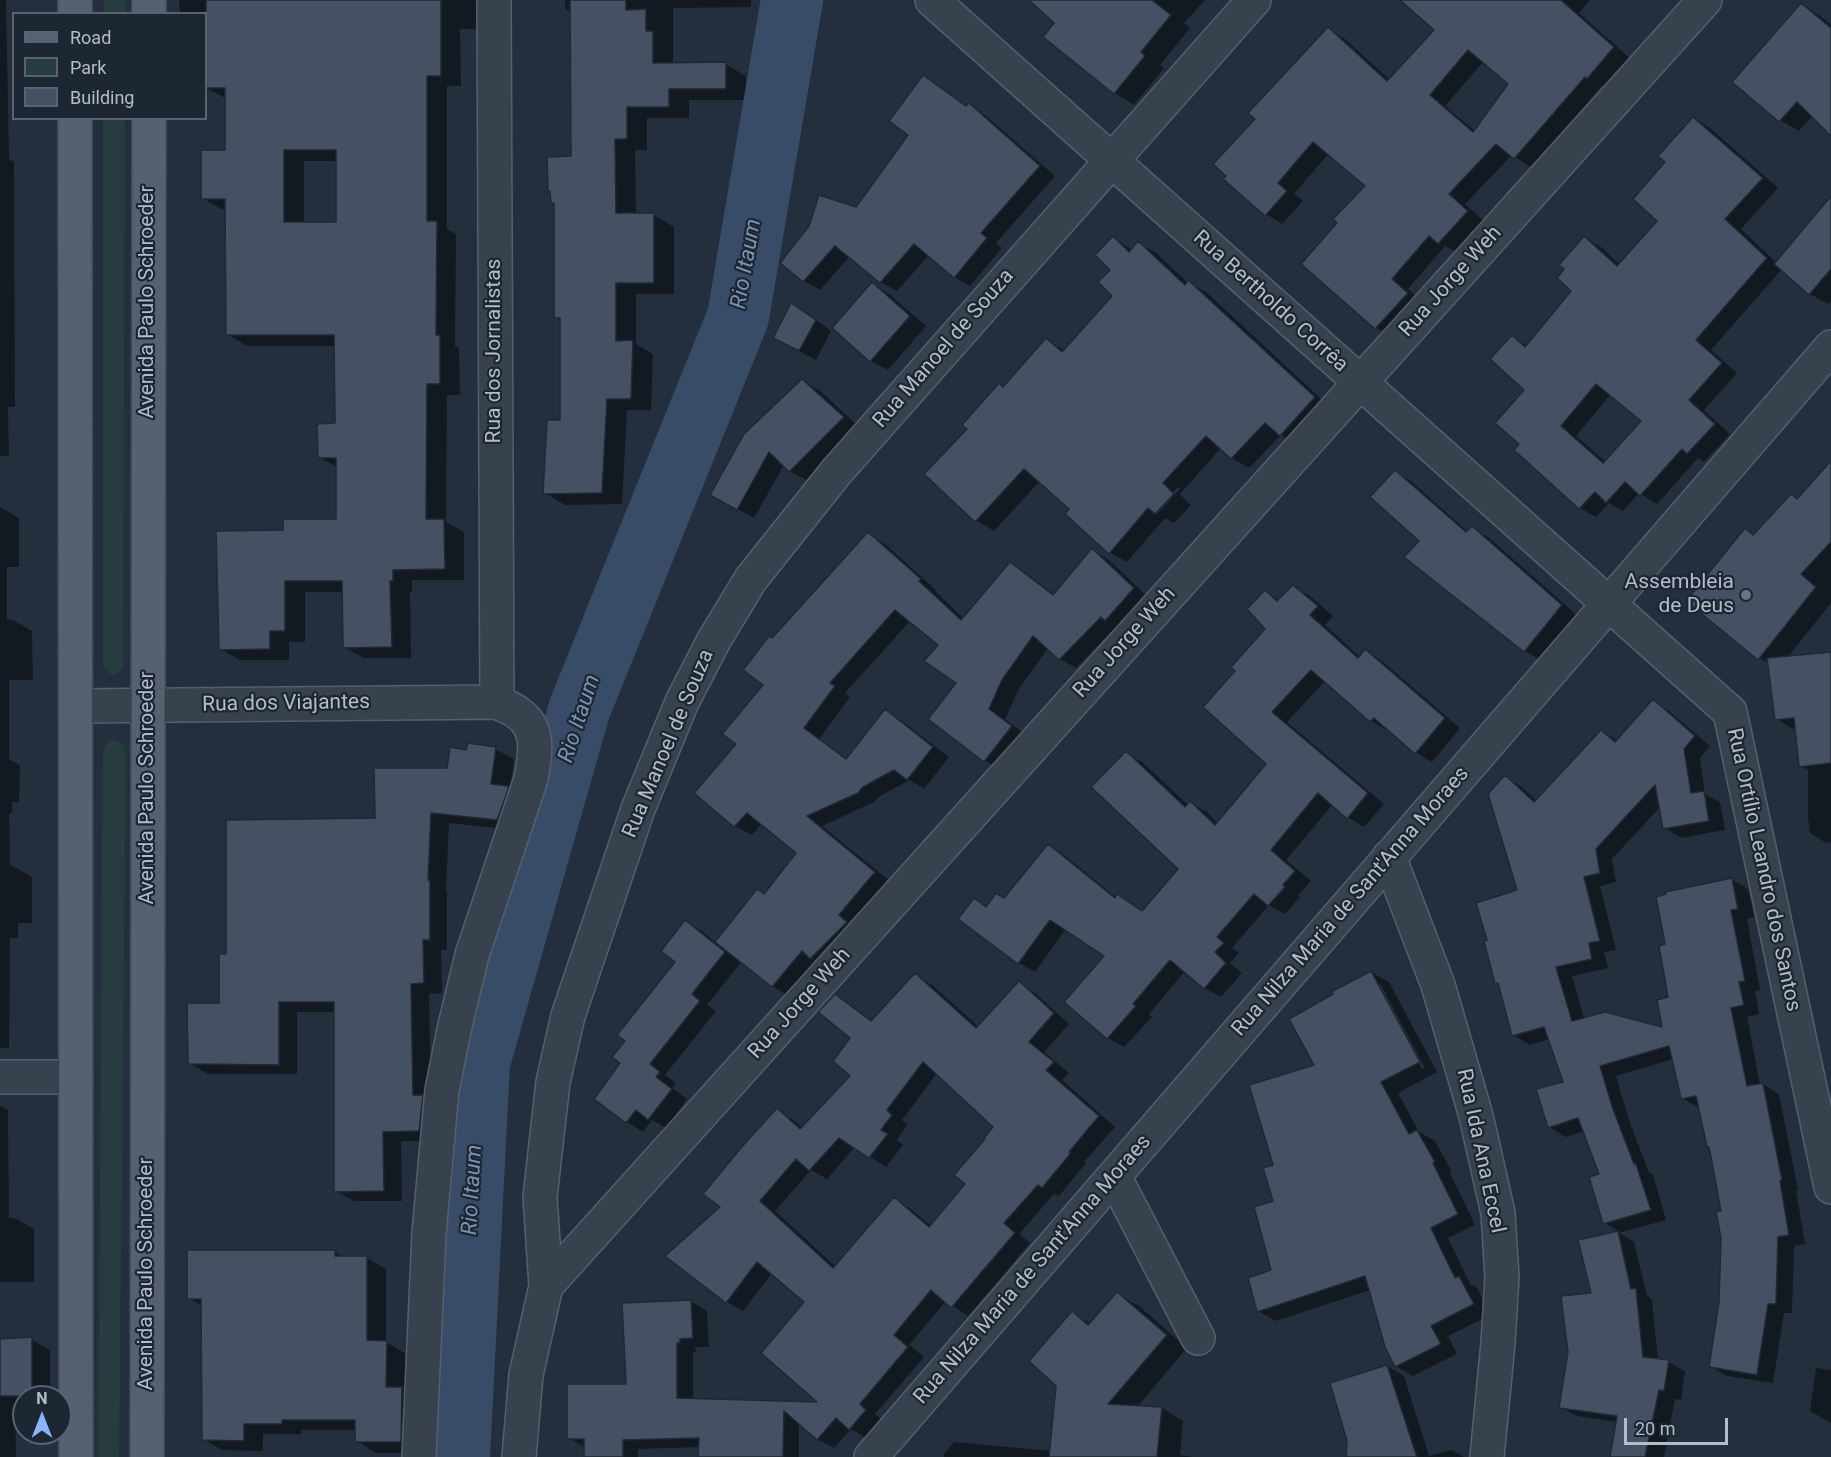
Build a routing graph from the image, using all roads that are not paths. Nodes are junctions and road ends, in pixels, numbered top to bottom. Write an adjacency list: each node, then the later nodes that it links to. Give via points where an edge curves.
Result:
1 (494, 0): 11 (street, Rua dos Jornalistas)
2 (932, 0): 7 (street, Rua Bertholdo Corrêa)
3 (1254, 0): 7 (street, Rua Manoel de Souza)
4 (1705, 0): 9 (street, Rua Jorge Weh)
5 (75, 120): 12 (main road)
6 (149, 120): 13 (main road, Avenida Paulo Schroeder)
7 (1111, 160): 9 (street, Rua Bertholdo Corrêa); 19 (street, Rua Manoel de Souza, via 837,471 751,579 687,692 638,809 568,1016 553,1082 540,1197)
8 (1831, 347): 10 (street, Rua Nilza Maria de Sant'Anna Moraes)
9 (1361, 383): 10 (street, Rua Bertholdo Corrêa); 19 (street, Rua Jorge Weh)
10 (1608, 604): 14 (street, Rua Nilza Maria de Sant'Anna Moraes); 18 (street, Rua Ortílio Leandro dos Santos, via 1730,712)
11 (497, 702): 13 (street, Rua dos Viajantes); 23 (street, via 519,713 532,727 534,761 472,955 442,1090 429,1233)
12 (76, 706): 13 (street, Rua dos Viajantes); 16 (main road)
13 (148, 706): 22 (main road, Avenida Paulo Schroeder)
14 (1389, 857): 17 (street, Rua Nilza Maria de Sant'Anna Moraes); 26 (street, Rua Ida Ana Eccel, via 1438,985 1476,1116 1498,1213 1502,1277)
15 (0, 1077): 16 (street)
16 (76, 1077): 21 (main road)
17 (1114, 1176): 20 (street); 25 (street, Rua Nilza Maria de Sant'Anna Moraes)
18 (1831, 1187)
19 (546, 1286): 24 (street, Rua Manoel de Souza, via 526,1375)
20 (1198, 1338)
21 (76, 1457)
22 (147, 1457)
23 (419, 1457)
24 (519, 1457)
25 (871, 1457)
26 (1487, 1457)

